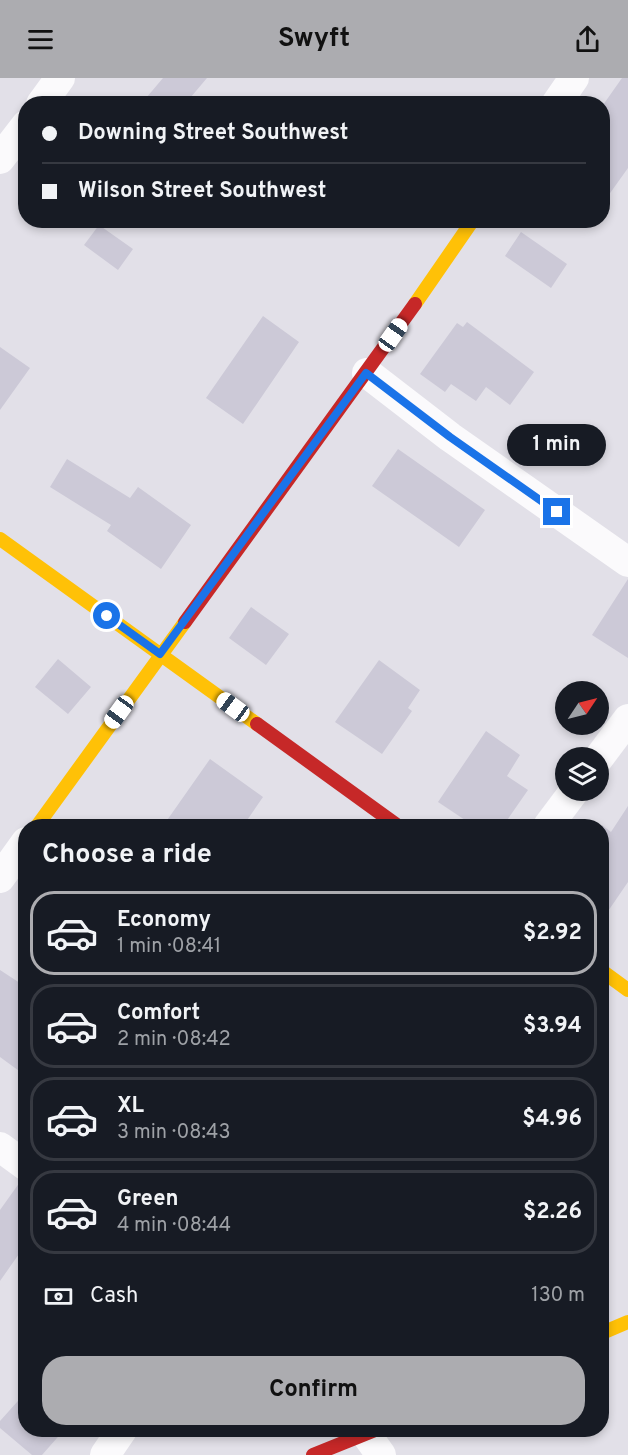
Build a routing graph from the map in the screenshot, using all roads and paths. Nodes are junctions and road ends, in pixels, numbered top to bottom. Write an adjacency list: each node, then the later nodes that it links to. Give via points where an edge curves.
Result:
1 (60, 78): 3 (street)
2 (573, 78): 4 (street)
3 (47, 96)
4 (561, 96)
5 (18, 135): 6 (street)
6 (0, 159)
7 (467, 228): 8 (street)
8 (366, 373): 10 (street); 11 (street)
9 (0, 539): 11 (street)
10 (628, 562)
11 (160, 654): 15 (street); 16 (street)
12 (628, 719): 13 (street)
13 (607, 747)
14 (567, 801): 17 (street)
15 (42, 819)
16 (388, 819)
17 (553, 819)
18 (18, 853): 19 (street)
19 (0, 878)
20 (609, 976): 21 (street)
21 (628, 990)
22 (0, 1147): 23 (street)
23 (18, 1160)
24 (628, 1322): 25 (street)
25 (609, 1330)
26 (117, 1437): 28 (street)
27 (371, 1437): 29 (street)
28 (105, 1455)
29 (314, 1455)

